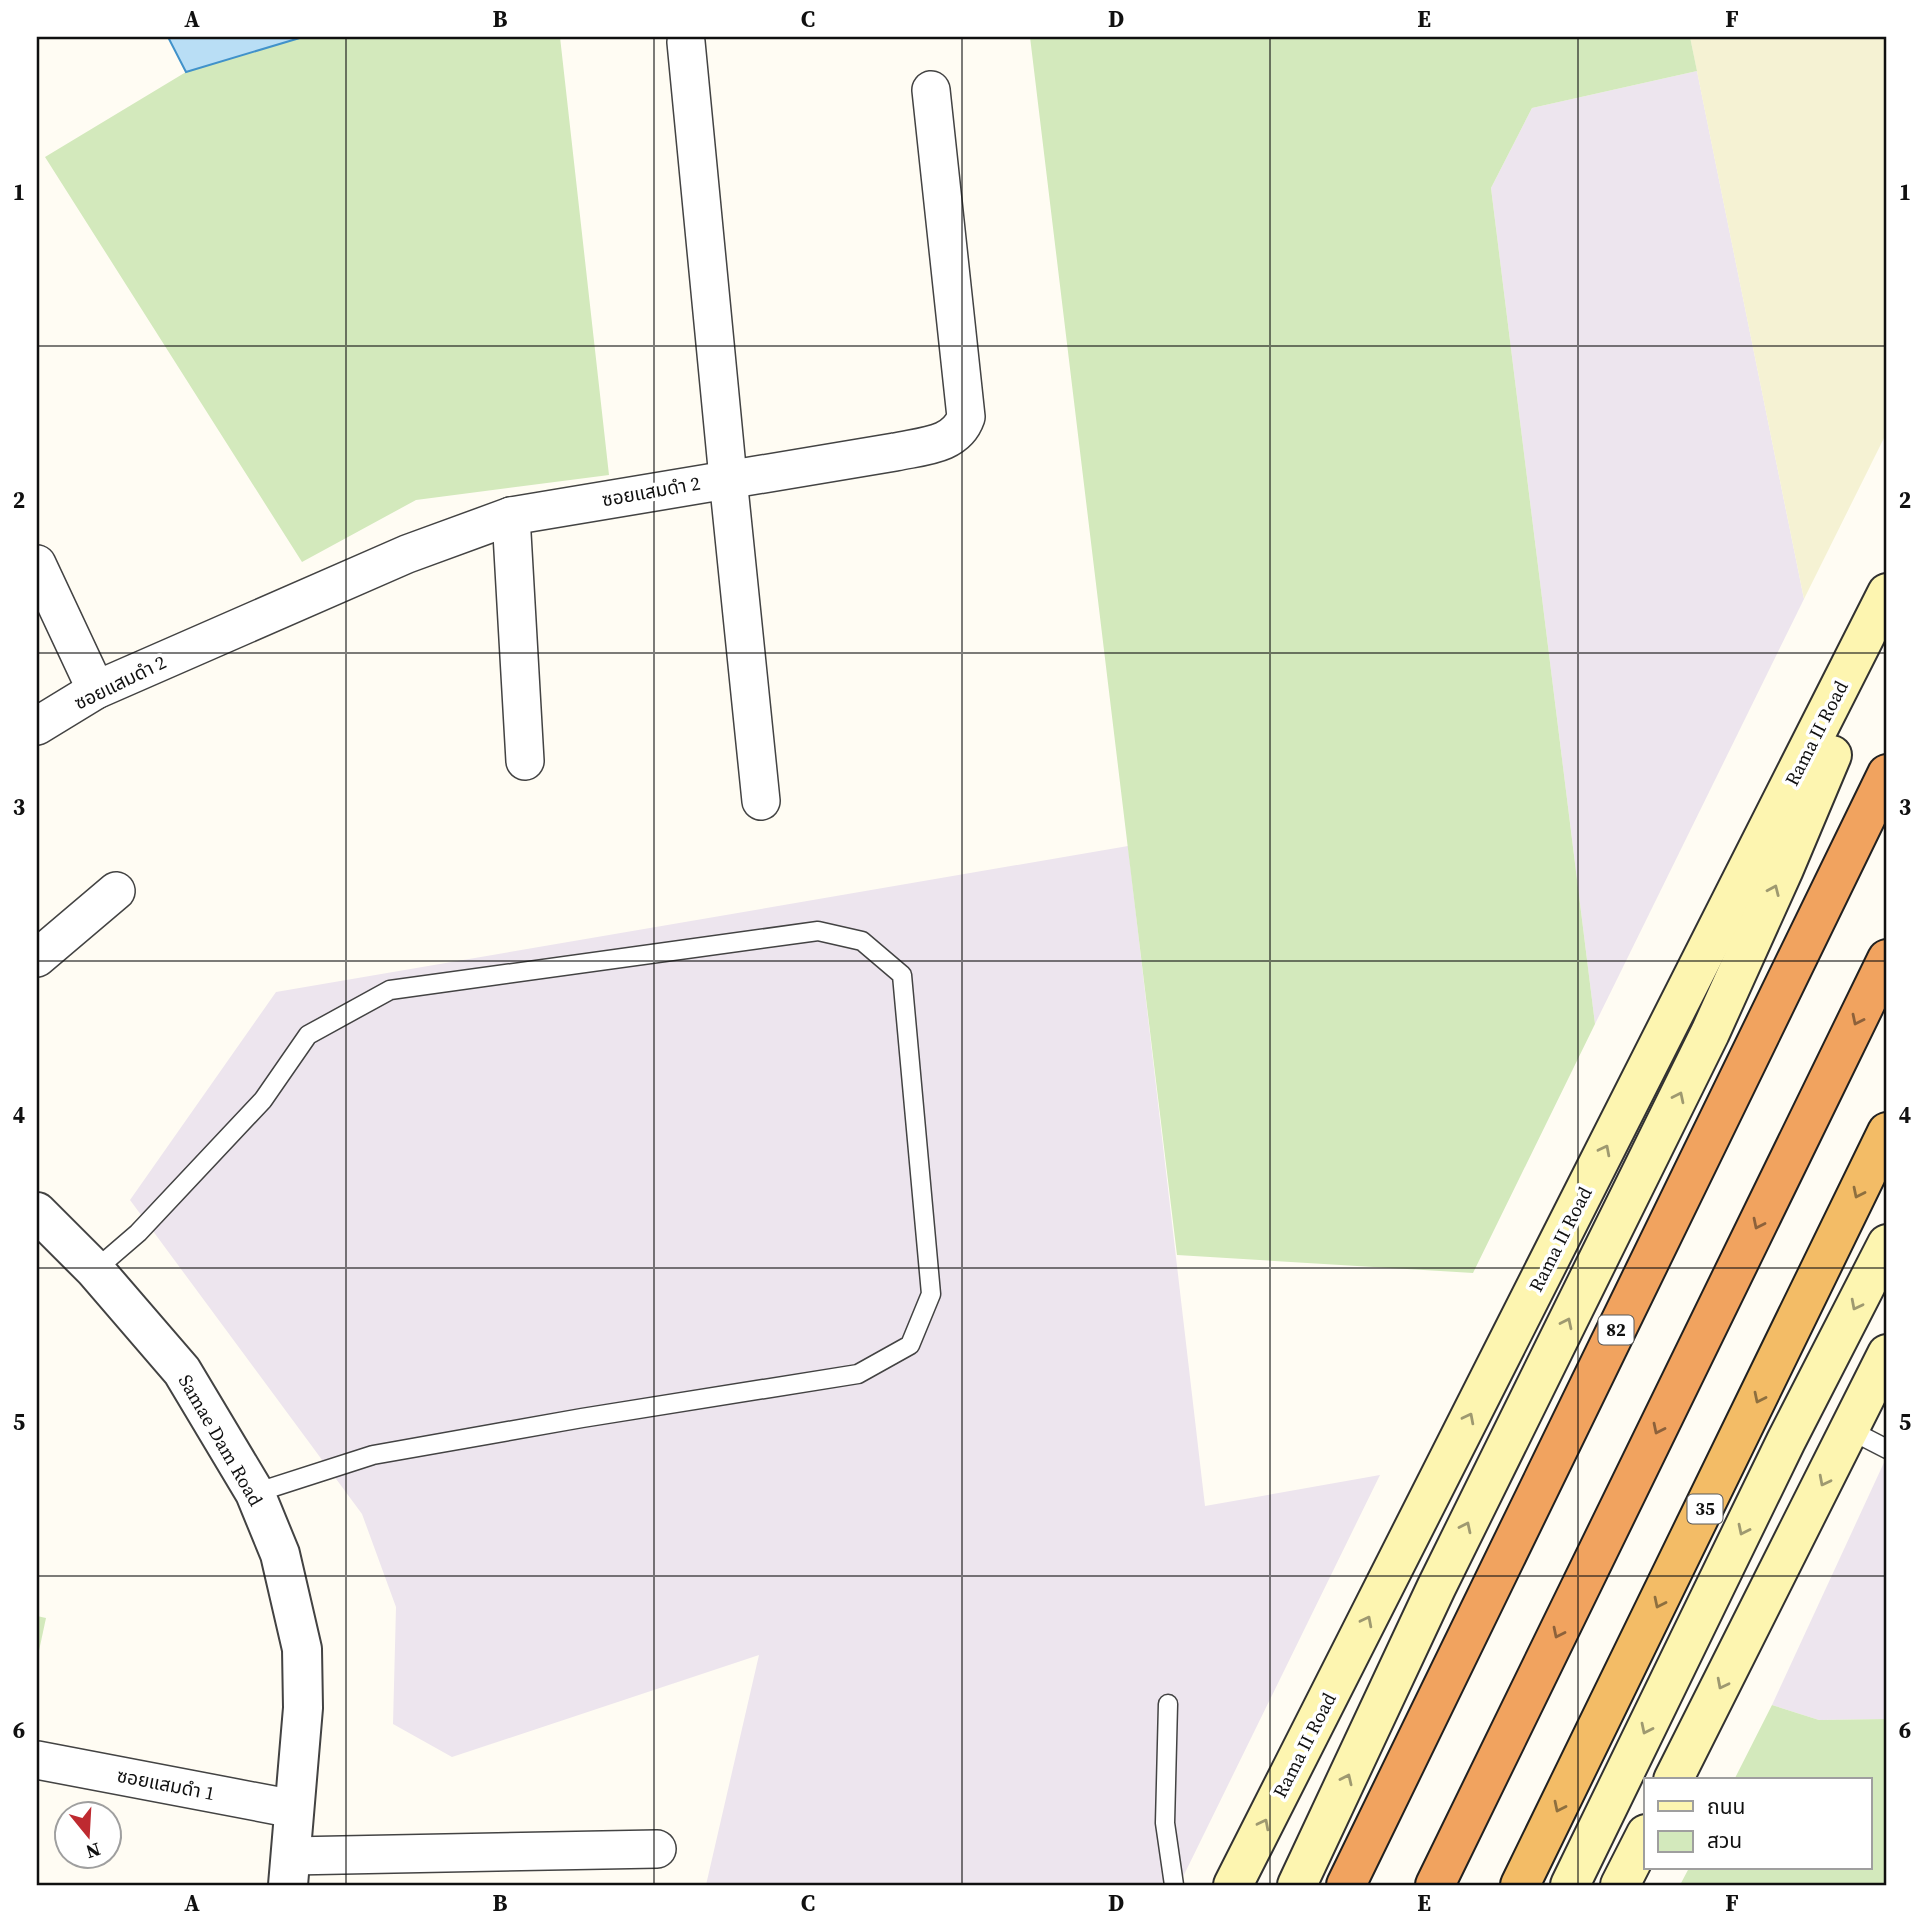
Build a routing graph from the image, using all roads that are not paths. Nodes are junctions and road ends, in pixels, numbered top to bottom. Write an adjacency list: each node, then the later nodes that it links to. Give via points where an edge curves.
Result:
1 (686, 42): 3 (street)
2 (931, 90): 3 (street, ซอยแสมดำ 2, via 966,417 962,430 948,440 895,452)
3 (728, 478): 4 (street, ซอยแสมดำ 2); 12 (street)
4 (511, 516): 8 (street, ซอยแสมดำ 2, via 407,554); 10 (street)
5 (37, 564): 8 (street)
6 (1887, 593): 33 (main road, Rama II Road, one-way to 6)
7 (1887, 602): 34 (main road, one-way to 7, via 1436,1588 1716,1020 1836,745)
8 (96, 690): 9 (street, ซอยแสมดำ 2)
9 (37, 726)
10 (525, 761)
11 (1887, 774): 35 (highway, 82)
12 (761, 802)
13 (1887, 802): 36 (highway)
14 (116, 891): 15 (street)
15 (37, 958)
16 (1887, 959): 37 (highway, one-way to 37)
17 (1887, 1132): 38 (highway, 35, one-way to 38)
18 (37, 1212): 20 (street, Samae Dam Road)
19 (1887, 1244): 39 (main road, one-way to 39)
20 (95, 1270): 24 (street, Samae Dam Road, via 182,1371); 24 (lane, via 138,1233 263,1100 308,1035 390,990 818,932 862,941 902,975 931,1294 910,1345 859,1374 373,1455)
21 (1887, 1354): 22 (main road)
22 (1850, 1430): 23 (lane); 27 (main road, one-way to 27)
23 (1887, 1449)
24 (255, 1493): 28 (street, Samae Dam Road, via 280,1554 302,1649 303,1708)
25 (1168, 1704): 32 (lane, via 1166,1823)
26 (37, 1760): 28 (street, ซอยแสมดำ 1)
27 (1674, 1778)
28 (295, 1809): 31 (street, Samae Dam Road)
29 (1644, 1838): 40 (main road)
30 (657, 1849): 31 (street)
31 (289, 1871)
32 (1174, 1885)
33 (1233, 1885)
34 (1297, 1885)
35 (1346, 1885)
36 (1362, 1885)
37 (1435, 1885)
38 (1520, 1885)
39 (1570, 1885)
40 (1620, 1885)

